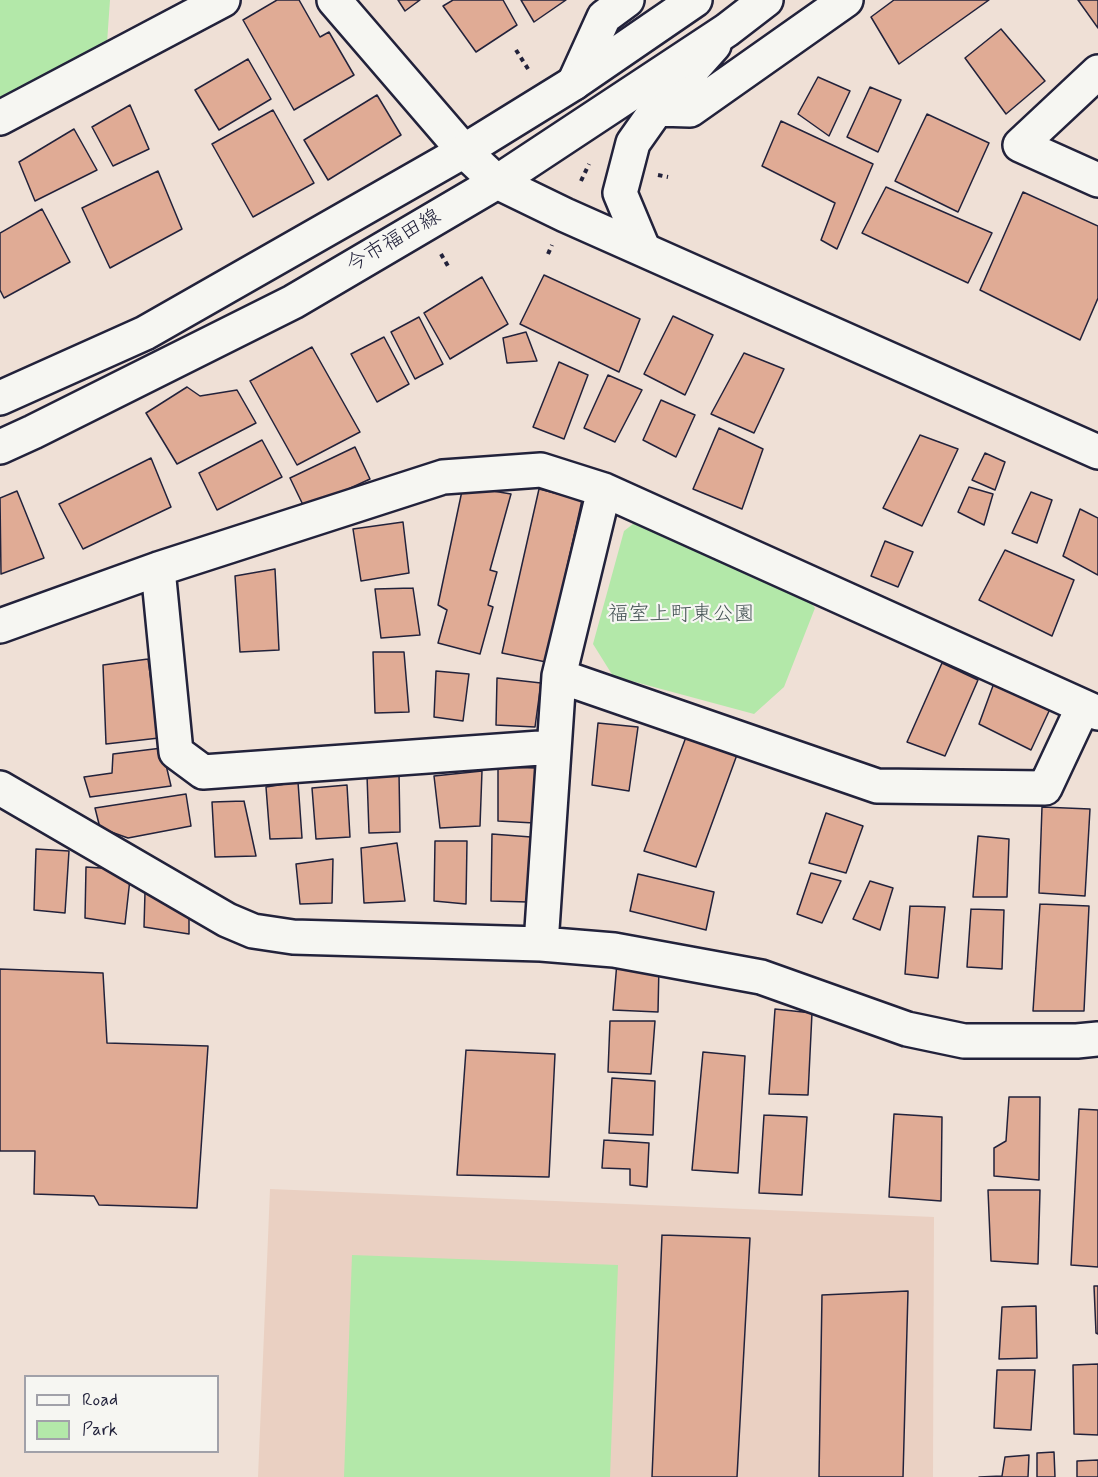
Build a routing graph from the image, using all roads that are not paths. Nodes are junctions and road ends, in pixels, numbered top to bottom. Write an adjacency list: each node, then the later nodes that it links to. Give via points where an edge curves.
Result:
1 (223, 0): 11 (street)
2 (334, 0): 12 (street)
3 (627, 0): 9 (street, via 604,17)
4 (695, 0): 9 (street)
5 (766, 0): 7 (street, 今市福田線)
6 (846, 0): 10 (street, via 690,110)
7 (727, 30): 10 (street); 14 (street, 今市福田線)
8 (1098, 72): 13 (street, via 1020,145)
9 (574, 83): 12 (street)
10 (657, 109): 15 (street, via 633,143 620,193)
11 (0, 118)
12 (464, 151): 14 (street); 16 (street, via 145,333)
13 (1098, 180)
14 (497, 182): 15 (street); 17 (street, 今市福田線, via 293,302)
15 (643, 248): 18 (street)
16 (0, 398)
17 (0, 447)
18 (1098, 452)
19 (604, 490): 20 (street, via 541,470 443,477); 22 (street); 23 (street)
20 (158, 569): 21 (street); 24 (street, via 176,752 203,772)
21 (0, 626)
22 (559, 676): 23 (street, via 877,786 1045,788); 24 (street)
23 (1090, 710)
24 (554, 747): 26 (street)
25 (0, 788): 26 (street, via 226,920 253,931 292,937)
26 (541, 944): 27 (street, via 614,950 762,977 907,1029 964,1041)
27 (1098, 1039)

